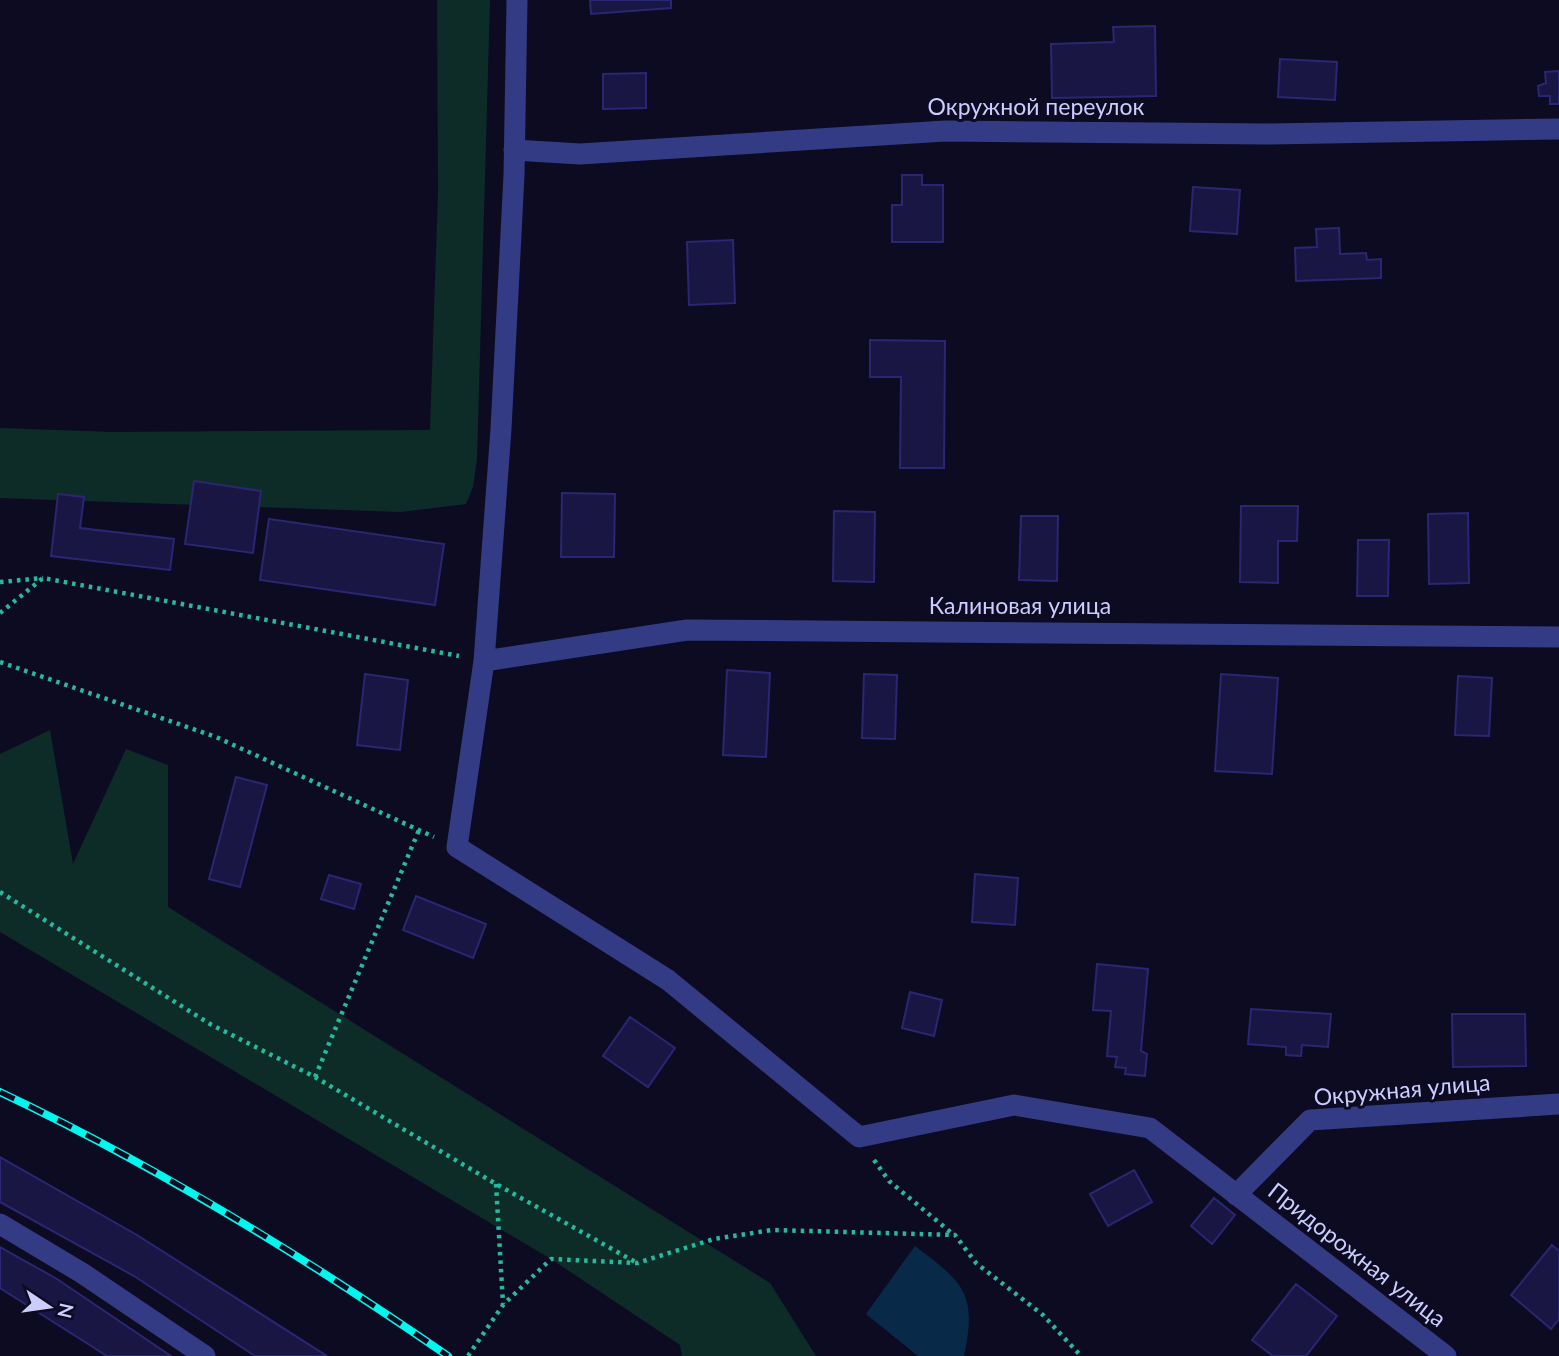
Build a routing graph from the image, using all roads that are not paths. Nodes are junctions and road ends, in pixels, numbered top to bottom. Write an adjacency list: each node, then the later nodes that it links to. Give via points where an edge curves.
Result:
1 (517, 0): 3 (street)
2 (1559, 129): 3 (street, Окружной переулок, via 1268,134 945,131 593,154)
3 (514, 150): 5 (street)
4 (1559, 637): 5 (street, Калиновая улица, via 687,630)
5 (484, 661): 7 (street, Придорожная улица, via 457,847 668,980 859,1137 1014,1105 1150,1128)
6 (1559, 1104): 7 (street, Окружная улица, via 1310,1121)
7 (1237, 1195): 10 (street, Придорожная улица)
8 (0, 1224): 9 (street)
9 (205, 1356)
10 (1446, 1356)

